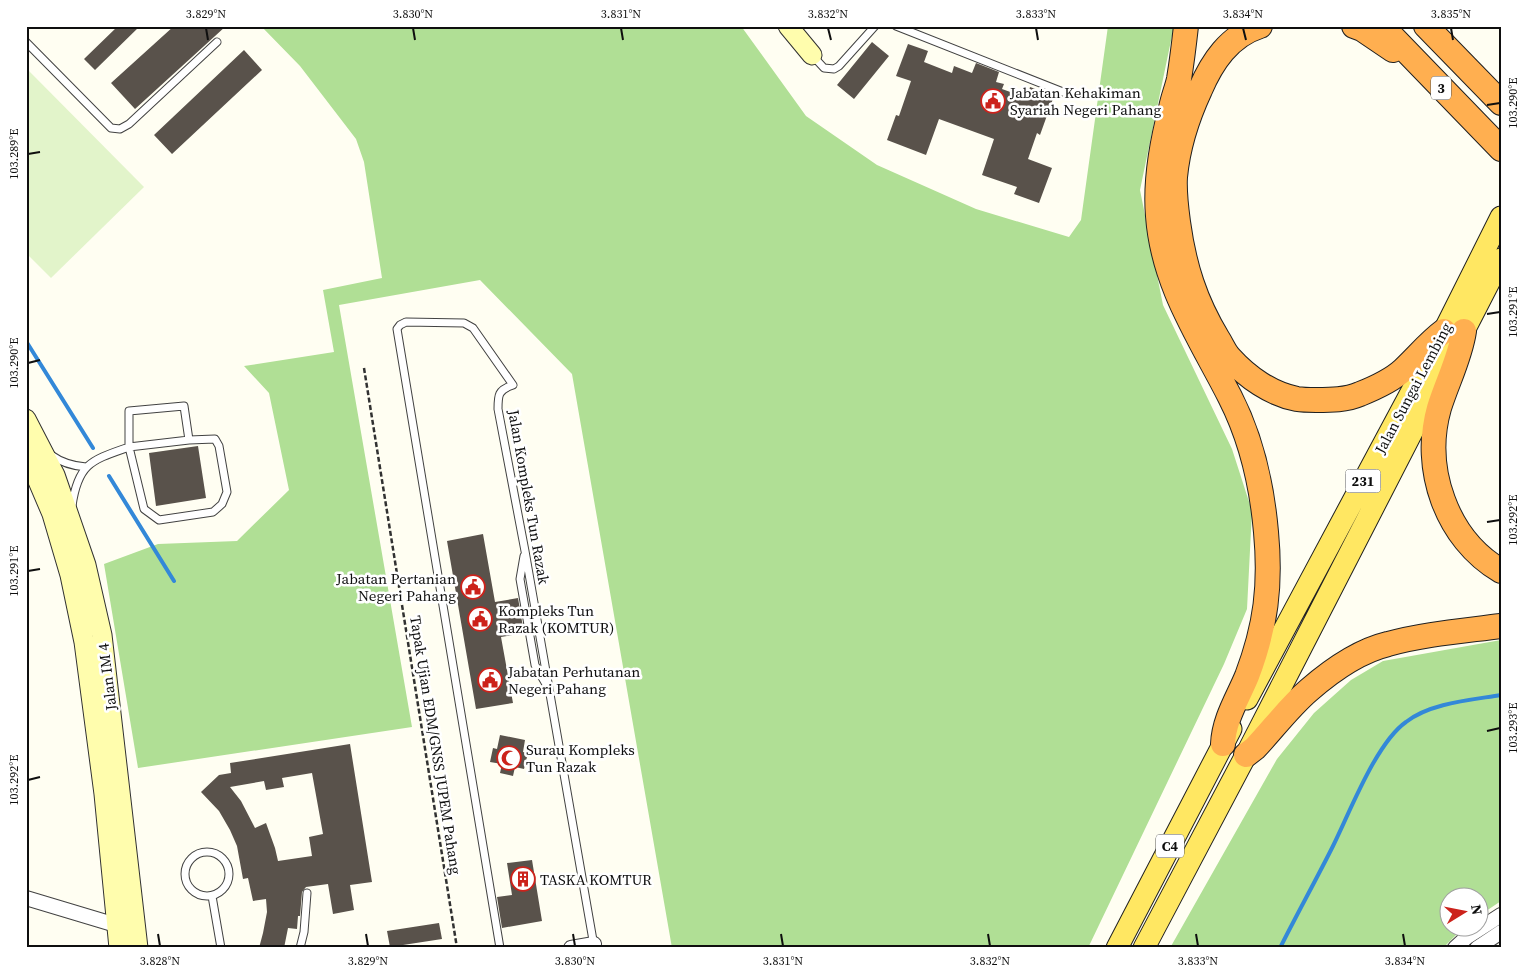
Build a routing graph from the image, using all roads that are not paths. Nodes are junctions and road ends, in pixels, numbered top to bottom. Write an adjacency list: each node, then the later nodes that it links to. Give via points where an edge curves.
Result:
1 (788, 26): 11 (street)
2 (875, 26): 11 (lane, via 834,70 824,68)
3 (896, 26): 13 (lane)
4 (1186, 26): 27 (highway, via 1164,144 1158,216 1164,254 1177,297 1231,398 1249,444 1260,485 1268,567 1266,614 1247,676 1224,730)
5 (1260, 26): 18 (highway, via 1229,44 1206,76 1180,144 1175,178 1175,202 1188,276 1211,328 1229,357 1250,377 1273,391 1297,399 1330,400 1358,395 1383,384 1402,371 1427,345)
6 (1354, 26): 12 (highway)
7 (1382, 26): 12 (highway, 3)
8 (1426, 26): 14 (highway, 3)
9 (26, 42): 10 (lane, via 111,128 120,129)
10 (217, 42)
11 (812, 54)
12 (1426, 72): 15 (highway, 3)
13 (1068, 94)
14 (1501, 103)
15 (1501, 149)
16 (1501, 217): 18 (main road, Jalan Sungai Lembing / 231)
17 (1501, 259): 18 (main road, Jalan Sungai Lembing / 231)
18 (1454, 331): 25 (highway, via 1460,350 1439,409 1432,446 1436,480 1450,518 1469,546); 27 (main road, Jalan Sungai Lembing / 231); 28 (main road, Jalan Sungai Lembing / 231)
19 (26, 419): 22 (street, Jalan IM 4)
20 (189, 440): 21 (lane); 21 (lane, via 184,406 129,411); 21 (lane, via 215,439 227,492 222,504 213,512 159,520 144,509)
21 (130, 447): 23 (lane)
22 (34, 451): 23 (lane, via 74,466); 24 (street, Jalan IM 4, via 54,475); 29 (street, Jalan IM 4, via 70,576)
23 (86, 467): 24 (lane, via 76,484)
24 (70, 519): 29 (street, Jalan IM 4, via 86,565 102,635)
25 (1501, 571)
26 (1501, 626): 28 (highway, via 1386,644 1352,659 1308,691)
27 (1223, 744): 43 (main road, C4)
28 (1246, 755): 44 (main road, C4)
29 (112, 793): 34 (street, Jalan IM 4); 38 (street, Jalan IM 4)
30 (307, 893): 40 (lane)
31 (212, 896): 31 (lane, via 195,894 185,878 189,860 200,853 218,855 229,870 228,883); 39 (lane)
32 (26, 898): 34 (street)
33 (1501, 915): 45 (street)
34 (116, 925): 37 (street, Jalan IM 4)
35 (1501, 932): 46 (street)
36 (594, 946): 41 (lane, Jalan Kompleks Tun Razak, via 549,690 535,665 520,579 525,551 498,409 498,397 504,388 513,385 473,328 464,323 406,322 397,329); 42 (street)
37 (119, 948)
38 (138, 948)
39 (221, 948)
40 (300, 948)
41 (500, 948)
42 (571, 948)
43 (1117, 948)
44 (1144, 948)
45 (1455, 948)
46 (1477, 948)

